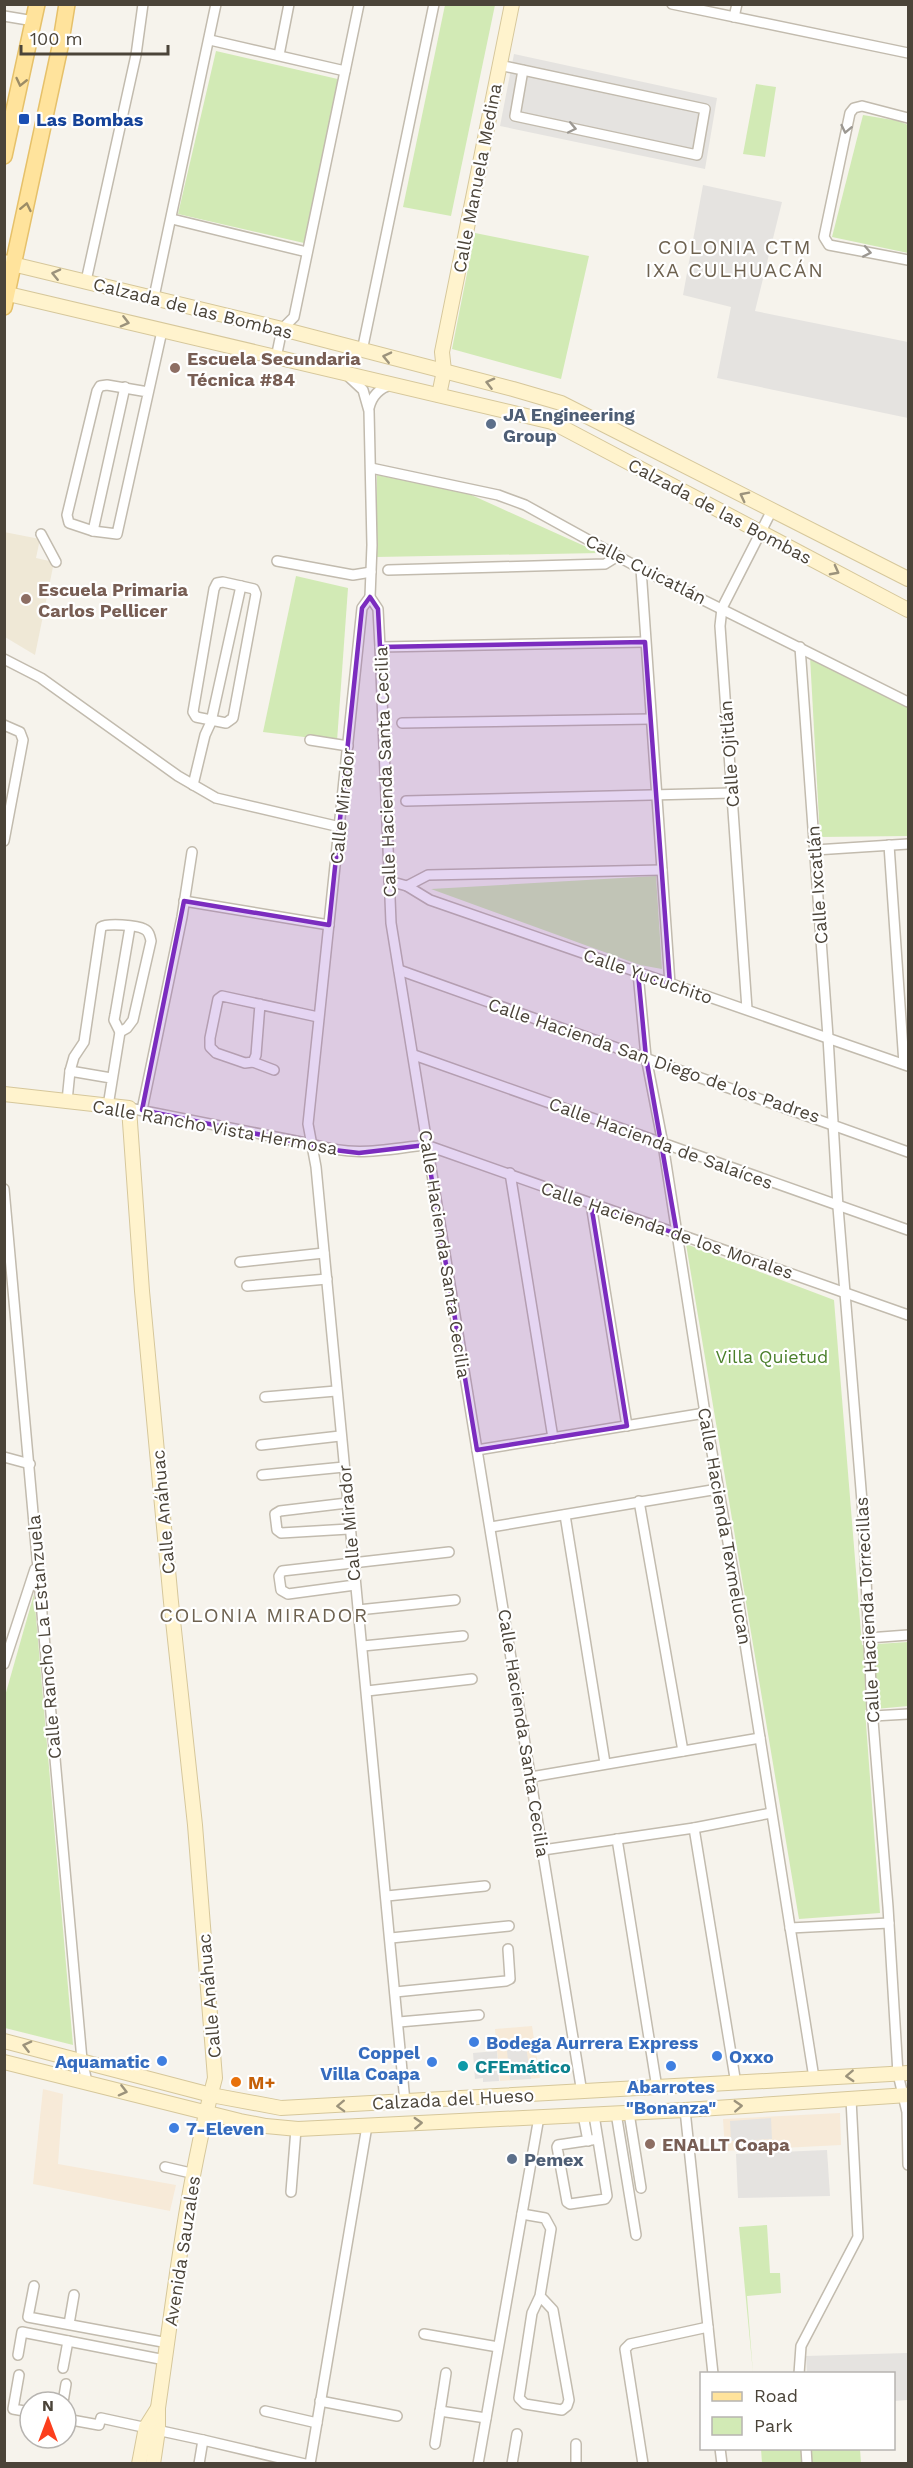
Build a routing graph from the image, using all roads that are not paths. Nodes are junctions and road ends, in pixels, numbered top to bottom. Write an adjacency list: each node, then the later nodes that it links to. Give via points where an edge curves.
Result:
1 (37, 4): 13 (main road)
2 (67, 4): 25 (main road, one-way to 2)
3 (143, 4): 26 (street, via 136,55)
4 (216, 4): 14 (street)
5 (289, 4): 16 (street)
6 (359, 4): 19 (street)
7 (434, 4): 31 (street)
8 (512, 4): 17 (main road, Calle Manuela Medina)
9 (672, 4): 12 (street)
10 (736, 4): 12 (street)
11 (4, 16): 13 (street)
12 (734, 17): 15 (street)
13 (34, 21): 21 (main road, one-way to 21)
14 (210, 40): 16 (street); 22 (street)
15 (909, 53)
16 (279, 55): 19 (street)
17 (499, 65): 18 (street); 33 (main road, Calle Manuela Medina, via 442,352)
18 (523, 70): 18 (street, one-way to 18, via 515,116 697,155 705,109)
19 (345, 71): 23 (street)
20 (909, 118): 24 (street, one-way to 24, via 862,106 850,113 824,237 829,245)
21 (4, 156)
22 (172, 219): 23 (street); 27 (street)
23 (307, 252): 29 (street, via 294,317)
24 (909, 260)
25 (9, 263): 26 (main road, Calzada de las Bombas, one-way to 25); 28 (main road)
26 (86, 281): 27 (main road, Calzada de las Bombas)
27 (154, 297): 29 (main road, Calzada de las Bombas)
28 (6, 298): 30 (main road, Calzada de las Bombas, one-way to 30)
29 (282, 329): 31 (main road, Calzada de las Bombas); 32 (street)
30 (162, 332): 32 (main road, Calzada de las Bombas); 38 (street)
31 (362, 351): 33 (main road, Calzada de las Bombas, one-way to 31)
32 (276, 358): 34 (main road, Calzada de las Bombas)
33 (444, 371): 37 (main road, Calzada de las Bombas, one-way to 33); 39 (main road, Calle Manuela Medina)
34 (343, 373): 35 (main road, Calzada de las Bombas); 41 (street, Calle Hacienda Santa Cecilia, via 363,390)
35 (394, 385): 39 (main road, Calzada de las Bombas); 41 (street, via 376,394)
36 (125, 387): 38 (street); 44 (street); 44 (street, via 100,386 97,391 67,515 69,523)
37 (513, 389): 40 (main road); 43 (main road, Calzada de las Bombas, one-way to 37, via 585,414)
38 (148, 392): 44 (street, via 117,534)
39 (439, 395): 40 (main road, Calzada de las Bombas)
40 (508, 410): 45 (main road, Calzada de las Bombas, via 552,422)
41 (369, 411): 42 (street, Calle Hacienda Santa Cecilia)
42 (371, 468): 47 (street, Calle Cuicatlán, via 498,495 525,505); 52 (street, Calle Hacienda Santa Cecilia)
43 (772, 510): 45 (street, Calle Ojitlán); 53 (main road, Calzada de las Bombas)
44 (93, 531)
45 (760, 532): 56 (street, Calle Ojitlán); 57 (main road, Calzada de las Bombas, one-way to 57)
46 (40, 534): 49 (street)
47 (618, 556): 50 (street, Calle Cuicatlán); 51 (street, via 605,564)
48 (277, 561): 52 (street, via 353,575)
49 (56, 562)
50 (641, 569): 56 (street, Calle Cuicatlán); 58 (street)
51 (388, 570)
52 (371, 572): 55 (street, Calle Hacienda Santa Cecilia)
53 (909, 579)
54 (241, 586): 64 (street); 64 (street, via 254,589 256,594 233,718 225,723); 64 (street, via 223,582 214,589 193,712)
55 (370, 597): 59 (street, Calle Hacienda Santa Cecilia, via 378,609); 68 (street, Calle Mirador, via 362,608)
56 (722, 608): 60 (street, Calle Cuicatlán); 70 (street, Calle Ojitlán)
57 (909, 610)
58 (645, 642): 59 (street); 63 (street)
59 (380, 647): 80 (street, Calle Hacienda Santa Cecilia)
60 (800, 647): 62 (street, Calle Cuicatlán); 77 (street, Calle Ixcatlán)
61 (4, 659): 69 (street, via 41,678)
62 (909, 702)
63 (651, 719): 65 (street); 71 (street)
64 (211, 722): 69 (street)
65 (402, 723)
66 (4, 725): 74 (street, via 20,732 23,740)
67 (310, 741): 68 (street)
68 (348, 746): 73 (street, Calle Mirador)
69 (193, 785): 73 (street, via 216,798)
70 (732, 794): 71 (street); 89 (street, Calle Ojitlán)
71 (657, 795): 72 (street); 79 (street)
72 (406, 801)
73 (340, 827): 83 (street, Calle Mirador)
74 (4, 841)
75 (909, 844): 76 (street)
76 (889, 845): 77 (street); 96 (street)
77 (815, 850): 92 (street, Calle Ixcatlán)
78 (192, 852): 82 (street)
79 (662, 870): 81 (street, via 428,875); 87 (street)
80 (389, 881): 81 (street, Calle Yucuchito); 85 (street, Calle Hacienda Santa Cecilia)
81 (407, 886): 86 (street, Calle Yucuchito, via 430,900)
82 (184, 901): 83 (street); 103 (street)
83 (329, 925): 90 (street, Calle Mirador)
84 (130, 927): 91 (street, via 114,1020); 91 (street, via 145,929 151,941 134,1020); 98 (street, via 108,923 101,927 84,1042)
85 (399, 970): 93 (street, Calle Hacienda Santa Cecilia); 94 (street, Calle Hacienda San Diego de los Padres)
86 (638, 973): 87 (street, Calle Yucuchito); 94 (street, Calle Hacienda Texmelucan)
87 (670, 984): 89 (street, Calle Yucuchito)
88 (260, 1004): 90 (street); 95 (street); 95 (street, via 222,996 218,999 210,1038 210,1047 216,1053)
89 (747, 1010): 92 (street, Calle Yucuchito)
90 (318, 1017): 105 (street, Calle Mirador, via 308,1124)
91 (120, 1032): 99 (street)
92 (828, 1037): 96 (street, Calle Yucuchito); 104 (street, Calle Ixcatlán)
93 (414, 1055): 106 (street, Calle Hacienda de Salaíces); 107 (street, Calle Hacienda Santa Cecilia)
94 (646, 1058): 104 (street, Calle Hacienda San Diego de los Padres); 106 (street, Calle Hacienda Texmelucan)
95 (253, 1062): 97 (street)
96 (906, 1065)
97 (274, 1070)
98 (70, 1071): 99 (street); 101 (street)
99 (111, 1078): 102 (street)
100 (4, 1094): 101 (main road, Calle Rancho Vista Hermosa)
101 (67, 1101): 102 (main road, Calle Rancho Vista Hermosa)
102 (108, 1106): 103 (main road, Calle Rancho Vista Hermosa)
103 (135, 1109): 105 (street, Calle Rancho Vista Hermosa); 181 (main road, Calle Anáhuac, via 142,1291 201,1898 215,2062)
104 (832, 1124): 108 (street, Calle Hacienda San Diego de los Padres); 112 (street, Calle Hacienda Torrecillas)
105 (311, 1144): 107 (street, Calle Rancho Vista Hermosa, via 359,1153); 115 (street, Calle Mirador)
106 (663, 1144): 112 (street, Calle Hacienda de Salaíces); 114 (street, Calle Hacienda Texmelucan)
107 (426, 1145): 109 (street, Calle Hacienda de los Morales); 128 (street, Calle Hacienda Santa Cecilia)
108 (909, 1152)
109 (510, 1173): 111 (street, Calle Hacienda de los Morales); 126 (street)
110 (5, 1190): 130 (street, Calle Rancho La Estanzuela)
111 (591, 1204): 114 (street, Calle Hacienda de los Morales); 124 (street)
112 (837, 1207): 113 (street, Calle Hacienda de Salaíces); 119 (street, Calle Hacienda Torrecillas)
113 (909, 1230)
114 (677, 1234): 119 (street, Calle Hacienda de los Morales); 123 (street, Calle Hacienda Texmelucan)
115 (324, 1253): 116 (street); 117 (street, Calle Mirador)
116 (240, 1262)
117 (327, 1279): 118 (street); 121 (street, Calle Mirador)
118 (247, 1286)
119 (846, 1292): 120 (street, Calle Hacienda de los Morales); 147 (street, Calle Hacienda Torrecillas)
120 (909, 1315)
121 (336, 1391): 122 (street); 125 (street, Calle Mirador)
122 (265, 1397)
123 (705, 1413): 124 (street); 133 (street, Calle Hacienda Texmelucan)
124 (627, 1426): 126 (street)
125 (340, 1436): 127 (street); 131 (street, Calle Mirador)
126 (553, 1438): 128 (street)
127 (261, 1444)
128 (477, 1450): 137 (street, Calle Hacienda Santa Cecilia)
129 (4, 1457): 130 (street)
130 (30, 1464): 141 (street, Calle Rancho La Estanzuela)
131 (344, 1467): 132 (street); 135 (street, Calle Mirador)
132 (262, 1476)
133 (718, 1489): 134 (street); 154 (street, Calle Hacienda Texmelucan)
134 (639, 1501): 136 (street); 155 (street)
135 (347, 1503): 138 (street, Calle Mirador); 138 (street, via 275,1514 281,1533)
136 (566, 1515): 137 (street); 156 (street)
137 (491, 1527): 157 (street, Calle Hacienda Santa Cecilia)
138 (349, 1529): 140 (street, Calle Mirador)
139 (449, 1552): 140 (street)
140 (352, 1562): 142 (street, Calle Mirador); 142 (street, via 282,1571 279,1576 282,1590 288,1594)
141 (37, 1564): 149 (street); 173 (street, Calle Rancho La Estanzuela)
142 (355, 1586): 144 (street, Calle Mirador)
143 (455, 1600): 144 (street)
144 (358, 1610): 148 (street, Calle Mirador)
145 (909, 1635): 147 (street)
146 (463, 1636): 148 (street)
147 (868, 1638): 153 (street, Calle Hacienda Torrecillas)
148 (363, 1646): 151 (street, Calle Mirador)
149 (4, 1664)
150 (472, 1679): 151 (street)
151 (367, 1692): 163 (street, Calle Mirador)
152 (909, 1714): 153 (street)
153 (873, 1716): 164 (street, Calle Hacienda Torrecillas)
154 (760, 1738): 155 (street); 158 (street, Calle Hacienda Texmelucan)
155 (683, 1751): 156 (street)
156 (605, 1764): 157 (street)
157 (531, 1777): 161 (street, Calle Hacienda Santa Cecilia)
158 (771, 1813): 159 (street); 166 (street, Calle Hacienda Texmelucan)
159 (694, 1827): 160 (street); 178 (street)
160 (617, 1839): 161 (street); 179 (street)
161 (543, 1850): 180 (street, Calle Hacienda Santa Cecilia)
162 (485, 1886): 163 (street)
163 (387, 1896): 167 (street, Calle Mirador)
164 (889, 1923): 166 (street); 175 (street, Calle Hacienda Torrecillas)
165 (509, 1926): 167 (street)
166 (790, 1928): 176 (street, Calle Hacienda Texmelucan)
167 (391, 1938): 169 (street, Calle Mirador)
168 (508, 1948): 169 (street, via 510,1979 506,1981)
169 (395, 1992): 171 (street, Calle Mirador)
170 (479, 2015): 171 (street)
171 (399, 2022): 184 (street, Calle Mirador)
172 (4, 2041): 173 (main road, Calzada del Hueso, one-way to 172)
173 (82, 2060): 177 (street, Calle Rancho La Estanzuela); 181 (main road, Calzada del Hueso)
174 (4, 2062): 177 (main road, Calzada del Hueso)
175 (903, 2073): 176 (main road, Calzada del Hueso, one-way to 176); 182 (street, Calle Hacienda Torrecillas)
176 (814, 2078): 178 (main road, Calzada del Hueso)
177 (87, 2082): 186 (main road, Calzada del Hueso, one-way to 186)
178 (736, 2084): 179 (main road, Calzada del Hueso)
179 (657, 2088): 180 (main road, Calzada del Hueso)
180 (582, 2092): 184 (main road, Calzada del Hueso)
181 (211, 2095): 184 (main road, Calzada del Hueso, one-way to 181, via 280,2108); 186 (main road, Avenida Sauzales)
182 (906, 2096): 183 (main road, Calzada del Hueso); 194 (street, Calle Hacienda Torrecillas)
183 (851, 2099): 185 (main road, Calzada del Hueso, one-way to 183); 214 (street, via 858,2236 801,2346)
184 (405, 2102)
185 (685, 2110): 187 (main road, Calzada del Hueso); 205 (street)
186 (207, 2111): 191 (main road, Calzada del Hueso, via 266,2126); 196 (main road, Avenida Sauzales)
187 (622, 2113): 188 (main road, Calzada del Hueso); 197 (street); 200 (street)
188 (589, 2115): 189 (main road, Calzada del Hueso); 192 (street); 193 (street)
189 (539, 2117): 190 (main road, Calzada del Hueso, one-way to 189); 199 (street)
190 (367, 2126): 191 (main road, Calzada del Hueso); 219 (street)
191 (296, 2128): 198 (street)
192 (598, 2139): 193 (street); 193 (street, via 607,2196 570,2204 557,2147)
193 (588, 2141)
194 (909, 2165)
195 (165, 2167): 196 (street)
196 (195, 2174): 208 (main road, Avenida Sauzales)
197 (641, 2188)
198 (291, 2192)
199 (522, 2214): 203 (street, via 542,2217 550,2226); 209 (street)
200 (636, 2235)
201 (34, 2286): 204 (street, via 28,2317)
202 (74, 2295): 204 (street)
203 (540, 2296): 203 (street, via 532,2313 519,2398 525,2404 562,2410 568,2400 553,2310)
204 (69, 2324): 208 (street)
205 (708, 2327): 213 (street); 240 (street, via 630,2344 625,2349)
206 (424, 2334): 209 (street)
207 (68, 2341): 210 (street, via 22,2332); 211 (street); 212 (street)
208 (168, 2343): 211 (main road, Avenida Sauzales)
209 (498, 2346): 224 (street)
210 (18, 2355)
211 (165, 2360): 227 (main road, Avenida Sauzales)
212 (63, 2368)
213 (713, 2372)
214 (799, 2372)
215 (446, 2373): 222 (street)
216 (19, 2375): 220 (street, via 13,2409)
217 (66, 2384): 218 (street)
218 (65, 2390)
219 (320, 2401): 223 (street); 226 (street)
220 (18, 2410)
221 (265, 2411): 226 (street)
222 (440, 2411): 224 (street); 230 (street)
223 (397, 2416)
224 (486, 2418): 237 (street)
225 (78, 2421): 227 (street, via 99,2425 101,2418)
226 (317, 2423): 236 (street)
227 (152, 2428): 229 (street); 232 (main road, Avenida Sauzales); 233 (main road, Avenida Sauzales)
228 (517, 2434): 238 (street)
229 (203, 2440): 234 (street); 235 (street)
230 (435, 2444)
231 (576, 2444): 239 (street)
232 (140, 2463)
233 (153, 2463)
234 (199, 2463)
235 (305, 2463)
236 (310, 2463)
237 (478, 2463)
238 (512, 2463)
239 (576, 2463)
240 (643, 2463)

